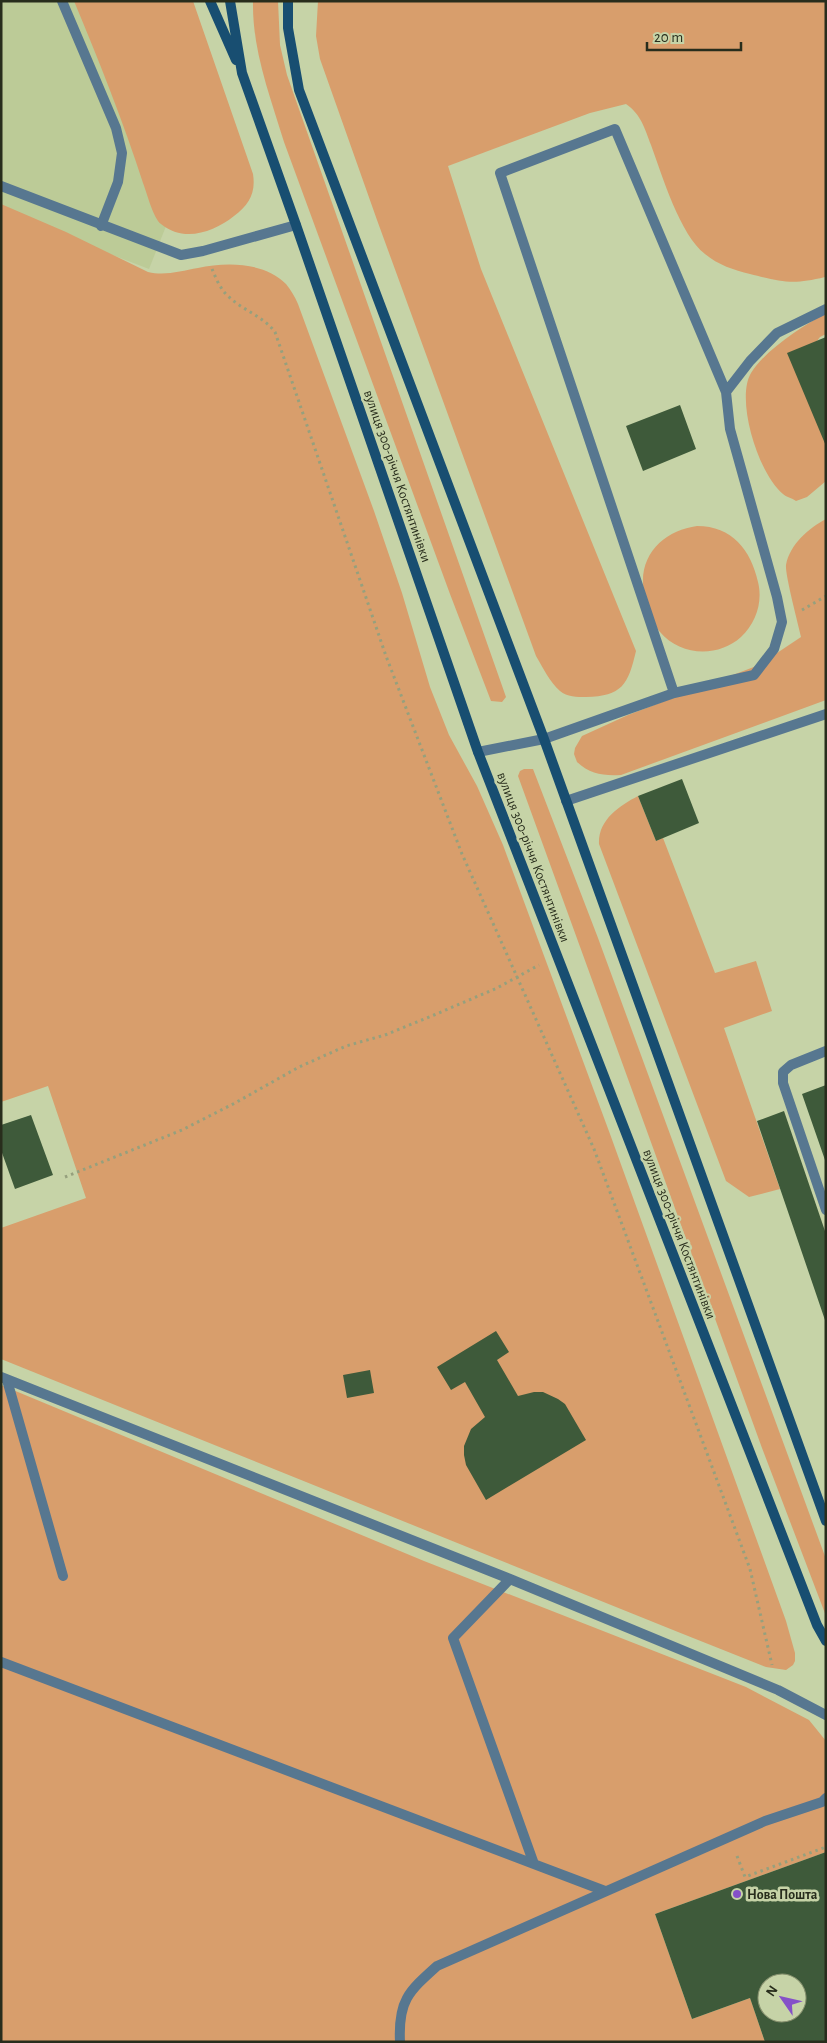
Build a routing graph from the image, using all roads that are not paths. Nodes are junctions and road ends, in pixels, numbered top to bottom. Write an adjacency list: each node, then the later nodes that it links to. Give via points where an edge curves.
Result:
1 (62, 1): 8 (street, via 116,128 122,153 118,182)
2 (210, 1): 5 (street, вулиця 300-річчя Костянтинівки)
3 (230, 1): 5 (street, вулиця 300-річчя Костянтинівки)
4 (288, 1): 13 (street, via 288,28 299,90)
5 (242, 73): 7 (street, вулиця 300-річчя Костянтинівки)
6 (1, 186): 8 (street)
7 (296, 225): 8 (street, via 188,254 173,253); 14 (street, вулиця 300-річчя Костянтинівки)
8 (101, 226)
9 (826, 309): 10 (street, via 777,333)
10 (726, 392): 11 (street, via 730,430 782,622 774,650 754,675); 11 (street, via 615,129 500,173)
11 (674, 693): 13 (street)
12 (826, 714): 15 (street)
13 (544, 739): 14 (street); 15 (street)
14 (478, 752): 22 (street, вулиця 300-річчя Костянтинівки, via 817,1625)
15 (566, 801): 19 (street)
16 (826, 1051): 17 (street, via 791,1065 783,1072 783,1083)
17 (826, 1210)
18 (4, 1378): 20 (street); 21 (street)
19 (826, 1521)
20 (63, 1576)
21 (510, 1579): 24 (street, via 778,1690); 26 (street, via 453,1638)
22 (826, 1640)
23 (1, 1662): 26 (street)
24 (826, 1715)
25 (826, 1798): 27 (street, via 765,1821)
26 (534, 1864): 27 (street)
27 (606, 1891): 28 (street, via 437,1966 418,1983 402,2006)
28 (400, 2042)

